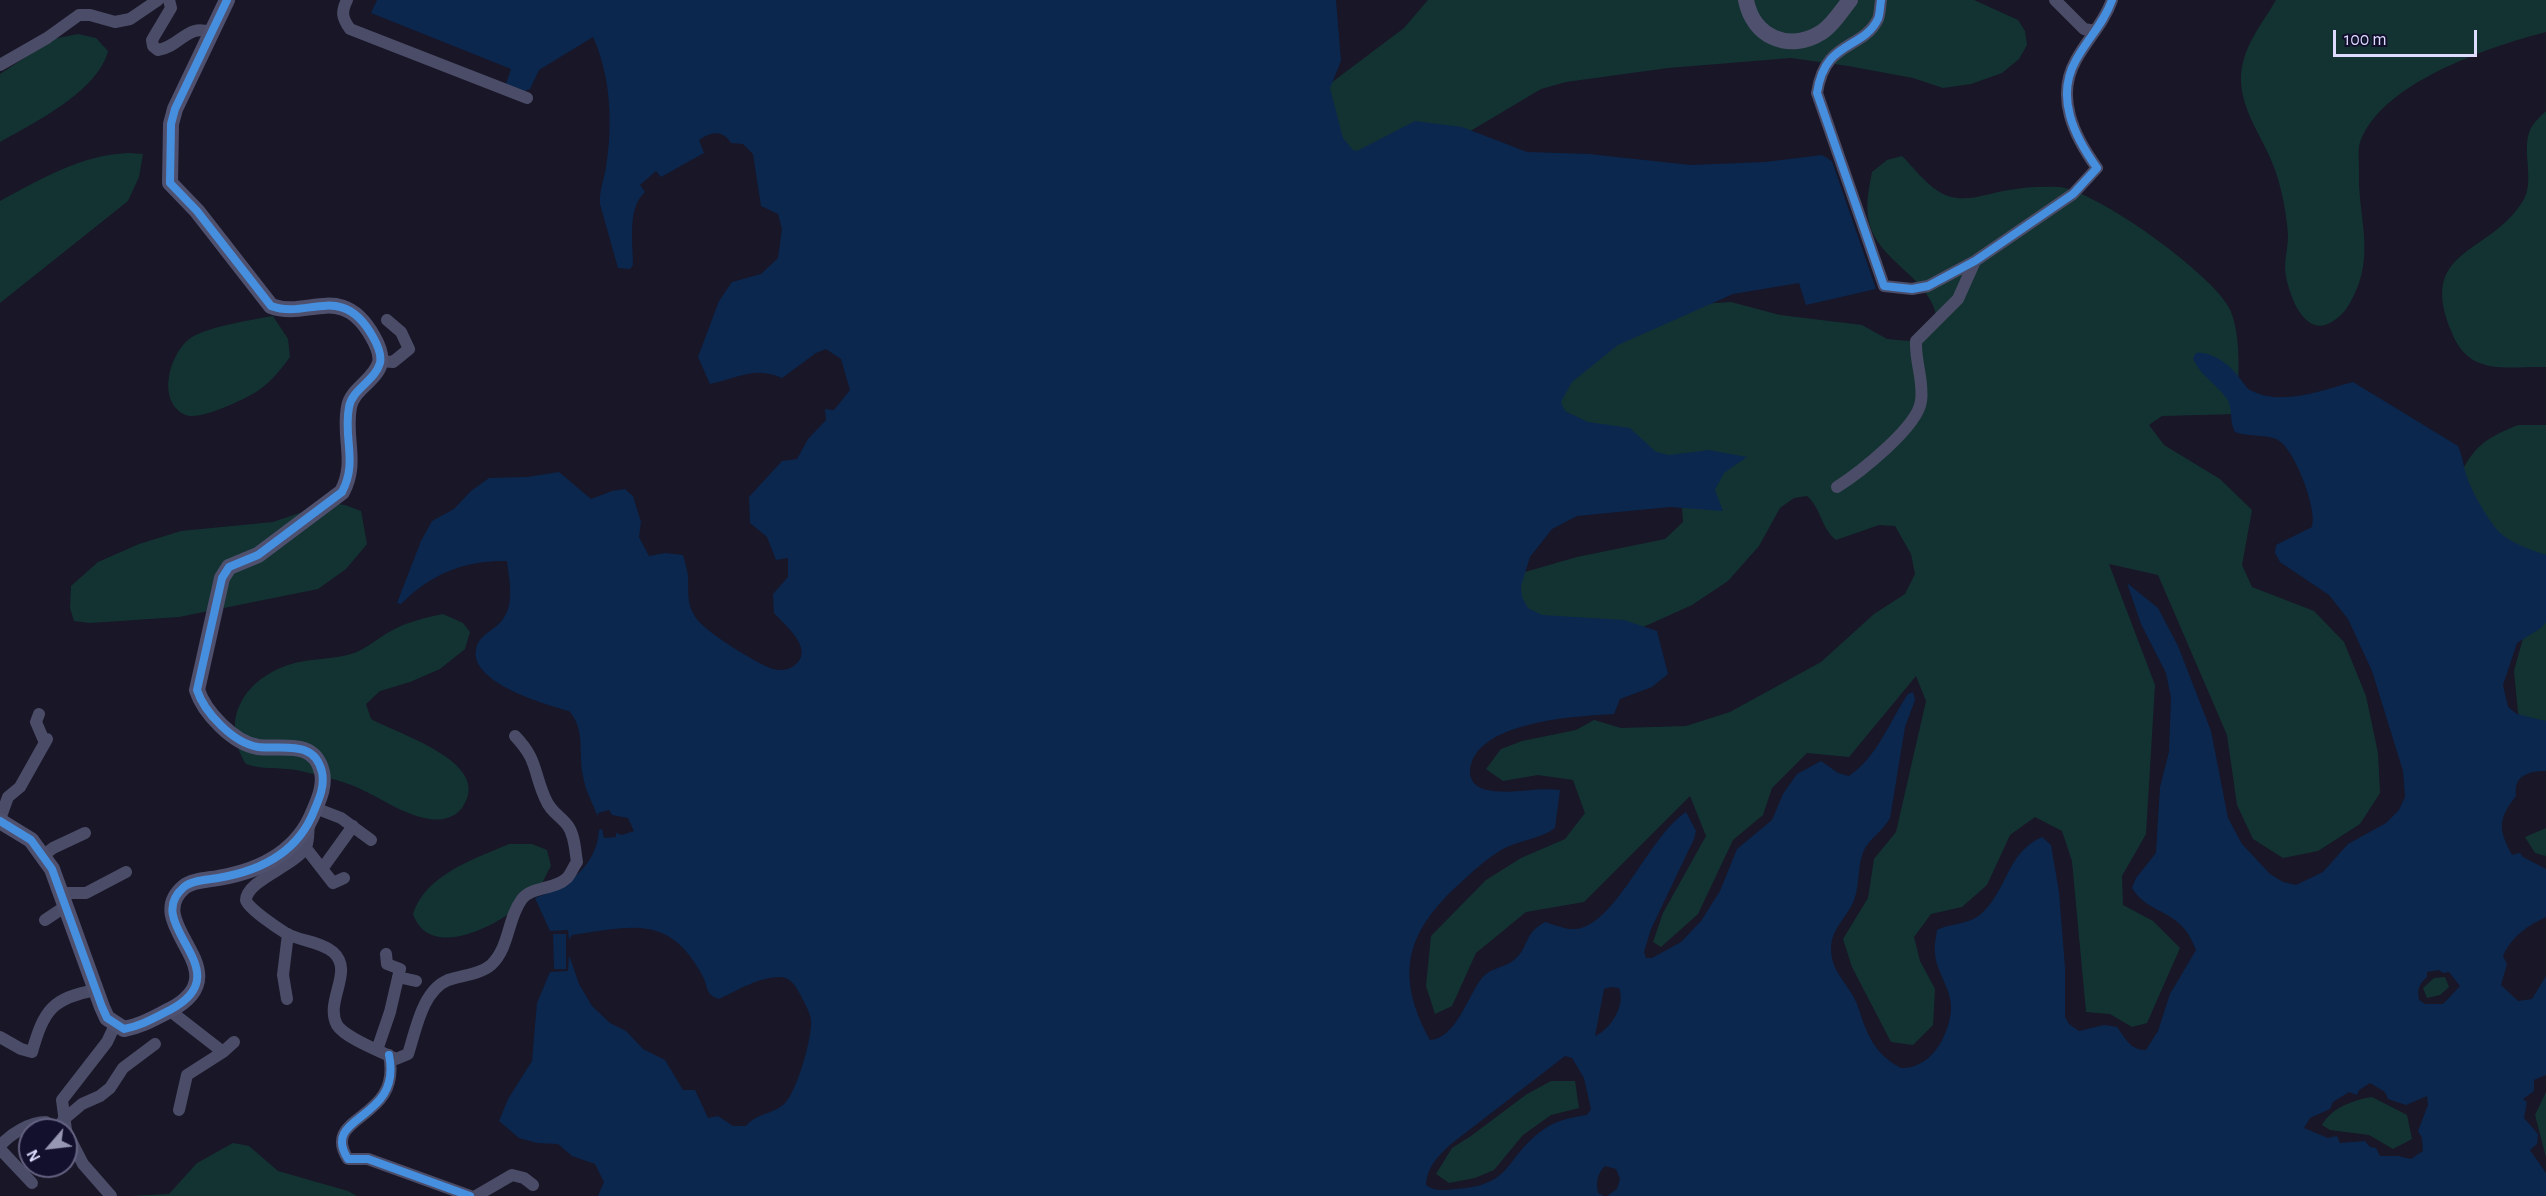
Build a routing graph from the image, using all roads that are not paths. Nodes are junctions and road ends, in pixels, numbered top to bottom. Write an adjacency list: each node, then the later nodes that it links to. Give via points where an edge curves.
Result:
1 (158, 0): 14 (street, via 129,19 115,22 79,15)
2 (169, 0): 12 (street, via 171,8)
3 (227, 0): 13 (street)
4 (347, 0): 15 (street, via 342,11 350,29)
5 (1746, 0): 6 (street, via 1756,26 1780,41 1800,41 1822,32)
6 (1850, 0)
7 (1881, 0): 16 (street, via 1878,19 1827,63 1817,93 1856,210 1884,286 1928,286)
8 (2055, 0): 11 (street, via 2084,29)
9 (2112, 0): 11 (street, via 2102,25)
10 (173, 26): 12 (street)
11 (2095, 31): 16 (street, via 2076,60 2067,81 2066,98 2070,120 2097,168 2073,194)
12 (156, 33): 13 (street, via 152,40 158,50 168,49 191,30)
13 (212, 33): 18 (street, via 175,109 170,183 272,306 280,309 323,304 355,314 378,346)
14 (0, 65)
15 (527, 98)
16 (1975, 261): 19 (street, via 1958,299 1916,341 1915,358 1922,387 1916,414 1879,456)
17 (387, 321): 18 (street, via 401,332 409,349 393,362)
18 (380, 361): 22 (street, via 374,375 349,404 350,478 342,492 258,555 229,567 217,591 198,678 201,702 234,736 255,747 305,749 317,758 322,782)
19 (1838, 488)
20 (39, 714): 23 (street, via 36,722 46,741 20,787 8,797)
21 (516, 736): 47 (street, via 537,769 552,813 568,826 576,862 557,885 521,900 505,945 491,964 435,988 427,999 408,1054 396,1059)
22 (315, 808): 24 (street); 25 (street)
23 (0, 820): 29 (street, via 21,832)
24 (309, 824): 28 (street); 41 (street, via 296,843 275,858 231,876 187,885 176,896 172,913 199,980 186,1001)
25 (353, 826): 27 (street); 30 (street)
26 (85, 833): 29 (street)
27 (371, 840)
28 (305, 847): 30 (street); 35 (street, via 300,855 249,890 246,900 248,908)
29 (44, 855): 33 (street)
30 (322, 868): 32 (street, via 333,883)
31 (126, 872): 33 (street, via 86,893)
32 (344, 878)
33 (63, 899): 34 (street); 39 (street)
34 (45, 920)
35 (288, 934): 40 (street, via 283,975); 47 (street, via 331,950 341,959 332,1008 338,1025)
36 (386, 954): 37 (street, via 387,964 400,969)
37 (398, 977): 38 (street); 47 (street)
38 (416, 981)
39 (96, 990): 42 (street, via 107,1018); 43 (street, via 69,995 51,1005 32,1052)
40 (287, 999)
41 (169, 1010): 42 (street, via 138,1026 124,1029); 46 (street)
42 (115, 1025): 49 (street, via 107,1042 62,1100)
43 (0, 1036)
44 (234, 1042): 46 (street)
45 (155, 1044): 50 (street, via 123,1068 110,1088 82,1104)
46 (222, 1052): 48 (street, via 187,1075)
47 (383, 1053): 56 (street, via 392,1071 390,1086 380,1101 342,1131 339,1142 343,1152 348,1159 368,1159)
48 (179, 1110)
49 (63, 1118)
50 (73, 1118)
51 (18, 1131): 52 (street, via 10,1134)
52 (0, 1148): 54 (street)
53 (78, 1156): 57 (street)
54 (32, 1182)
55 (533, 1185): 59 (street, via 512,1175)
56 (450, 1192): 58 (street)
57 (111, 1196)
58 (470, 1196)
59 (476, 1196)

